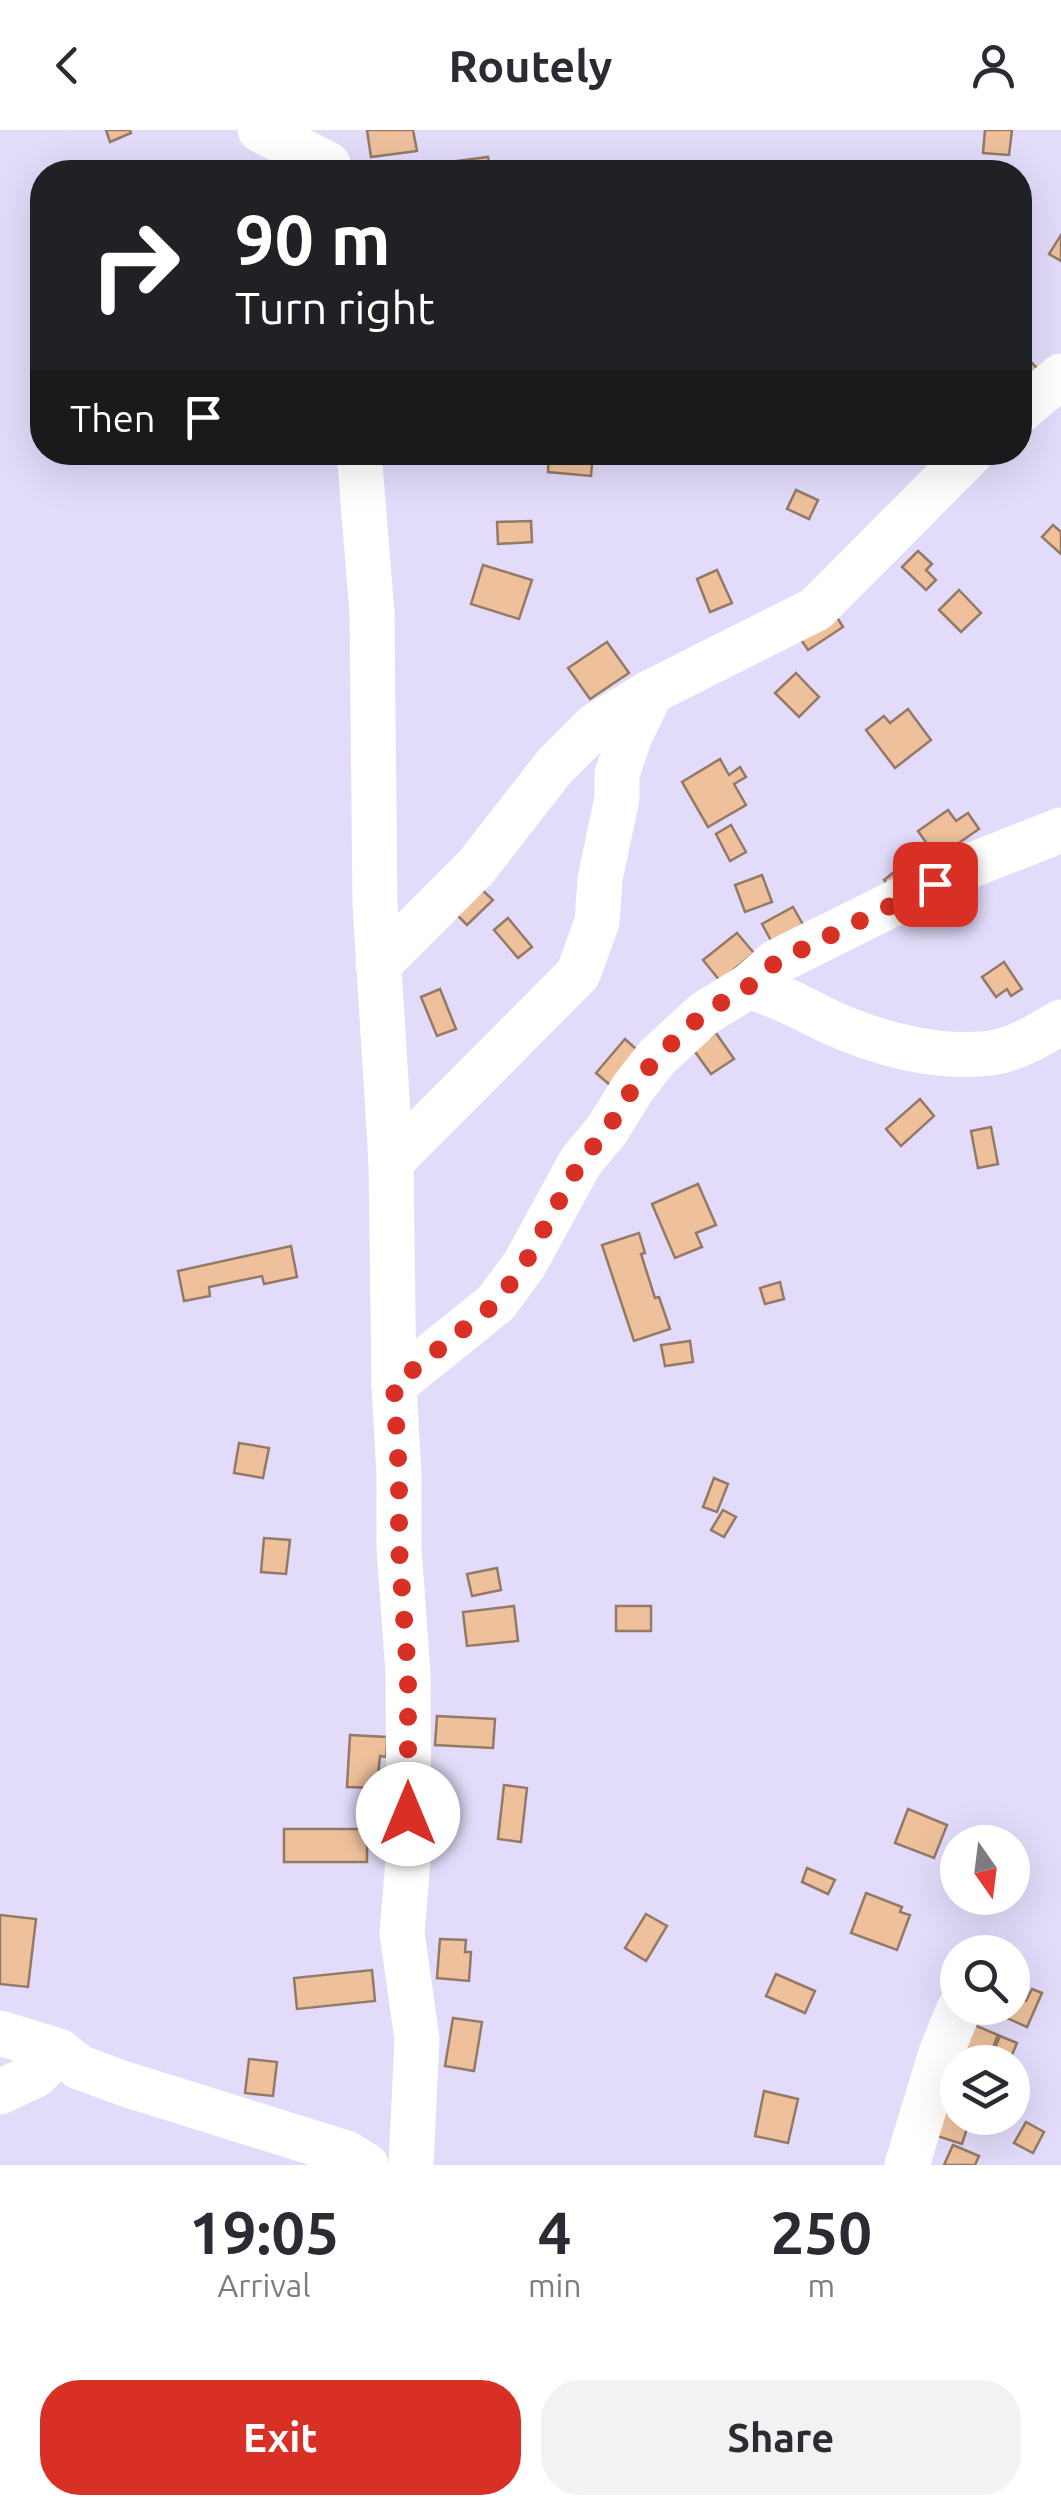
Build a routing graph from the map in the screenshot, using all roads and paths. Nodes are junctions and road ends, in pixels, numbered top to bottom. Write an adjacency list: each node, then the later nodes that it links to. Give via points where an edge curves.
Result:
1 (260, 130): 2 (street)
2 (326, 156)
3 (1061, 376): 4 (street)
4 (1032, 401)
5 (361, 465): 9 (street, via 372,613)
6 (959, 465): 7 (street, via 816,609)
7 (652, 692): 9 (street, via 596,726 554,767 476,867); 12 (street, via 617,774 597,922 578,974)
8 (1061, 830): 10 (street, via 967,868 776,962)
9 (378, 964): 12 (street)
10 (749, 986): 11 (street, via 896,1045 947,1054 992,1053); 13 (street, via 704,1013 657,1057 581,1161 496,1303)
11 (1061, 1022)
12 (392, 1162): 13 (street)
13 (394, 1385): 19 (street, via 408,1673 402,1933 417,2039)
14 (953, 2025): 20 (street)
15 (0, 2032): 16 (street)
16 (59, 2051): 17 (street, via 36,2075); 18 (street, via 125,2084 346,2153)
17 (0, 2092)
18 (366, 2165)
19 (411, 2165)
20 (907, 2165)

